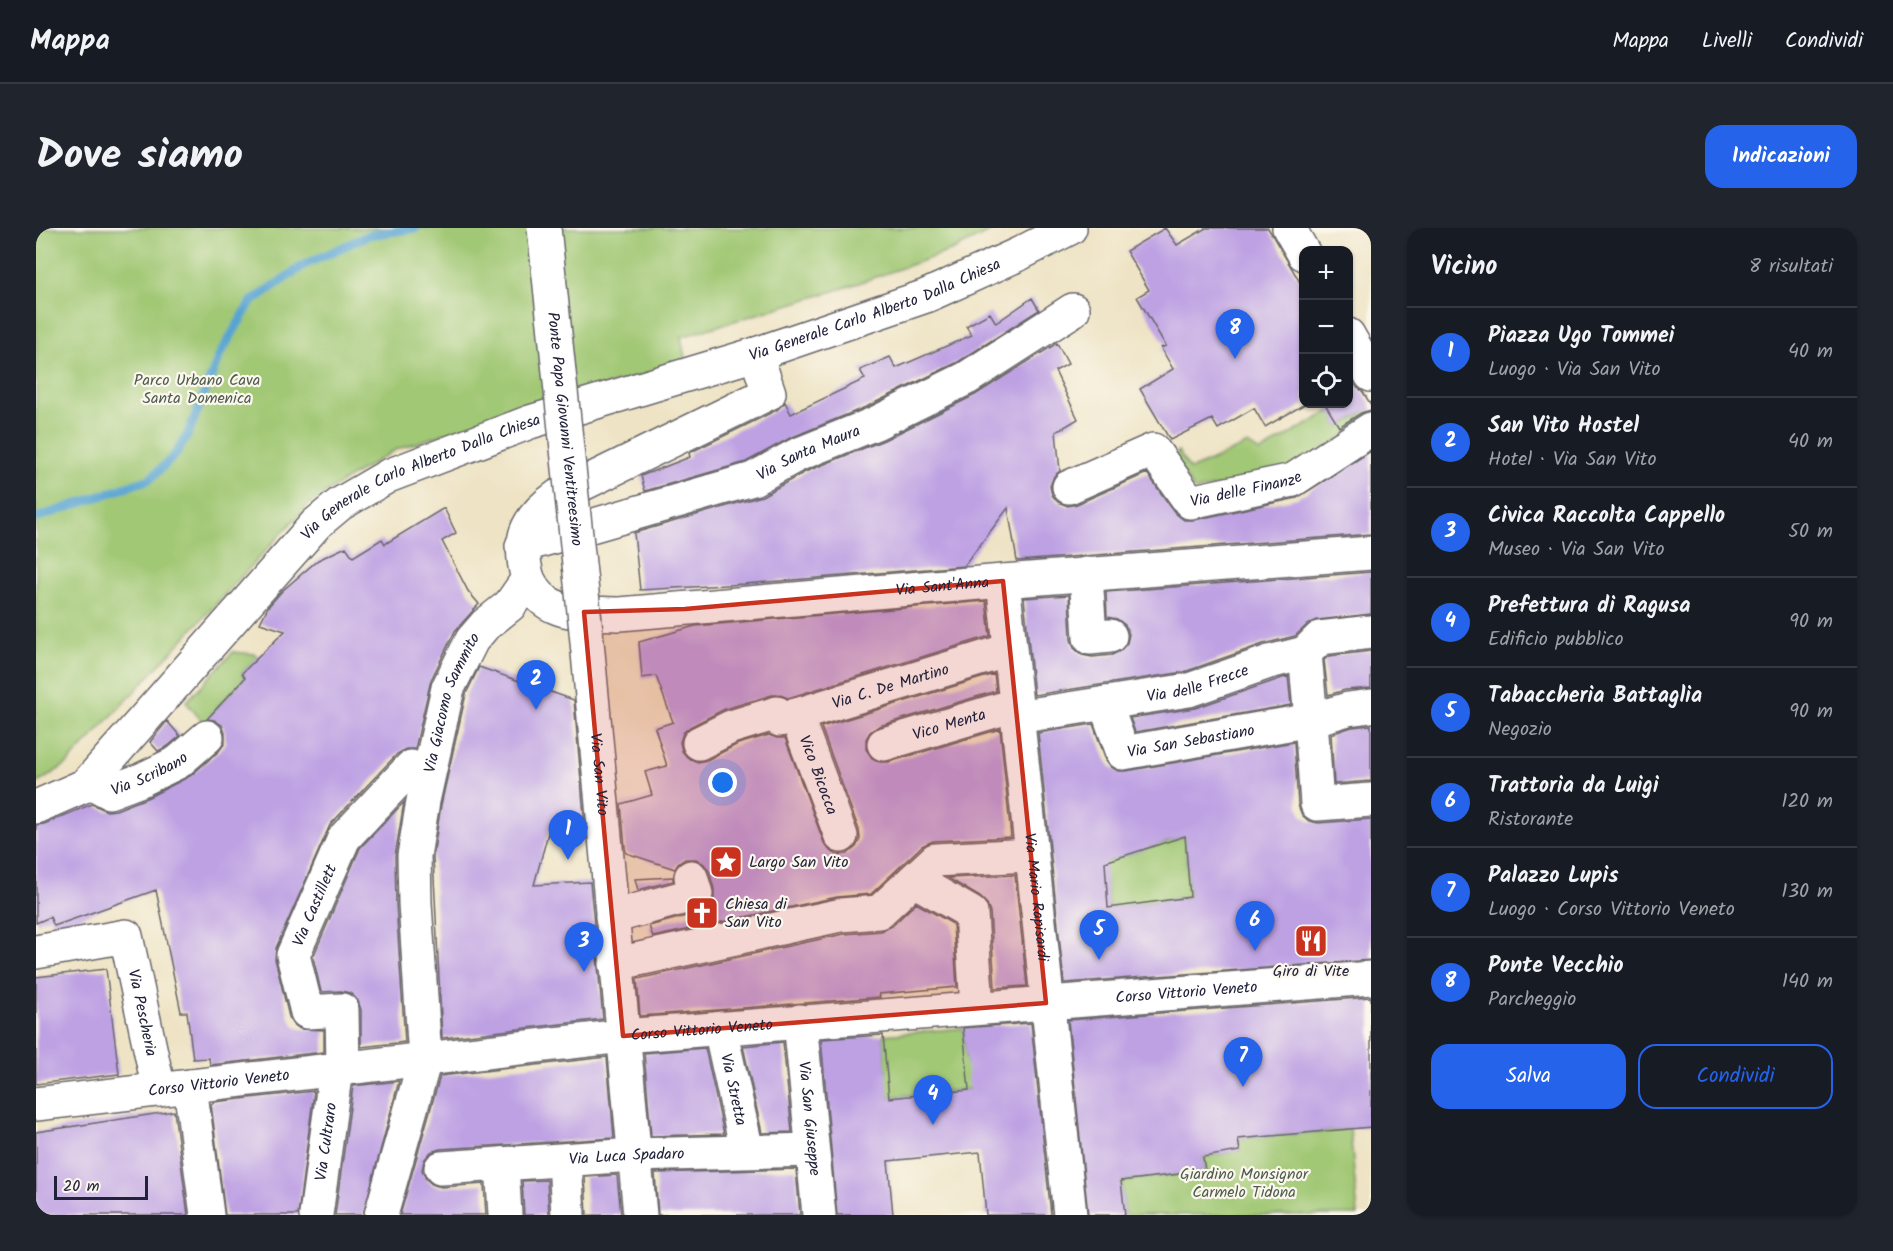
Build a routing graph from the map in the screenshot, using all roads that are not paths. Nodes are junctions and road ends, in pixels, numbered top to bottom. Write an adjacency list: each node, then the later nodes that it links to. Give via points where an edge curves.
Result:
1 (544, 228): 16 (street, Ponte Papa Giovanni Ventitreesimo, bridge)
2 (1070, 228): 7 (street, Via Generale Carlo Alberto Dalla Chiesa, via 926,296)
3 (1289, 228): 4 (street)
4 (1299, 246)
5 (1073, 310): 11 (street, Via Santa Maura, via 967,378 753,479)
6 (1353, 344): 8 (street)
7 (756, 354): 11 (street, via 769,393 558,496 532,519); 30 (street, Via Generale Carlo Alberto Dalla Chiesa, via 530,422 388,476 340,504 316,524)
8 (1371, 375)
9 (1371, 429): 10 (street, Via delle Finanze, via 1293,480 1190,502 1153,450)
10 (1069, 487)
11 (522, 546): 14 (street)
12 (1371, 553): 13 (street, Via Sant'Anna)
13 (1086, 574): 15 (street, Via Sant'Anna); 18 (street, via 1090,638)
14 (528, 579): 15 (street, Via Sant'Anna, via 534,592 555,608 620,614); 46 (street, Via Giacomo Sammito, via 510,605 472,639 448,688 423,801 414,856)
15 (1003, 581): 19 (street, Via Mario Rapisardi)
16 (586, 631): 37 (street, Via San Vito)
17 (1371, 632): 20 (street, Via delle Frecce, via 1320,638)
18 (1110, 636)
19 (1009, 650): 23 (street, Via Mario Rapisardi); 24 (street, Via C. De Martino)
20 (1305, 652): 21 (street, Via delle Frecce, via 1189,690); 25 (street)
21 (1105, 703): 23 (street, Via delle Frecce); 25 (street, Via San Sebastiano, via 1124,753)
22 (1371, 706): 25 (street)
23 (1016, 711): 28 (street, Vico Menta); 34 (street, Via Mario Rapisardi)
24 (787, 714): 27 (street, Via C. De Martino, via 730,727); 33 (street, Vico Bicocca)
25 (1311, 720): 31 (street, via 1317,804)
26 (207, 737): 30 (street, Via Scribano, via 178,762 141,780 109,792)
27 (699, 743)
28 (884, 744)
29 (411, 767): 47 (street, Via Castillett, via 344,838 293,955 307,1012 342,1010)
30 (86, 785): 32 (street, Via Generale Carlo Alberto Dalla Chiesa)
31 (1371, 800)
32 (36, 807)
33 (841, 836)
34 (1031, 855): 36 (street, via 935,860); 41 (street, Via Mario Rapisardi)
35 (691, 877): 37 (street, via 696,894)
36 (914, 880): 39 (street, via 879,912 841,915); 42 (street, via 971,913)
37 (612, 917): 39 (street, Via San Vito)
38 (36, 952): 48 (street, Via Pescheria, via 126,936)
39 (616, 964): 45 (street, Via San Vito)
40 (1371, 978): 41 (street, Corso Vittorio Veneto)
41 (1046, 1003): 42 (street, Corso Vittorio Veneto); 63 (street, Via Mario Rapisardi)
42 (977, 1008): 43 (street, Corso Vittorio Veneto)
43 (800, 1021): 44 (street, Corso Vittorio Veneto); 50 (street, Via San Giuseppe)
44 (720, 1028): 45 (street, Corso Vittorio Veneto); 51 (street, Via Stretta)
45 (623, 1036): 46 (street, Corso Vittorio Veneto); 52 (street, Via San Vito)
46 (425, 1059): 47 (street, Corso Vittorio Veneto); 58 (street, Via Giacomo Sammito)
47 (340, 1069): 48 (street, Corso Vittorio Veneto); 57 (street, Via Cultraro)
48 (174, 1088): 49 (street, Corso Vittorio Veneto); 56 (street, Via Pescheria)
49 (36, 1104)
50 (812, 1150): 51 (street, Via Luca Spadaro); 62 (street, Via San Giuseppe)
51 (747, 1151): 52 (street, Via Luca Spadaro)
52 (634, 1155): 53 (street, Via Luca Spadaro); 61 (street, Via San Vito)
53 (565, 1160): 54 (street, Via Luca Spadaro); 60 (street)
54 (502, 1164): 55 (street, Via Luca Spadaro); 59 (street)
55 (441, 1168)
56 (207, 1215)
57 (316, 1215)
58 (381, 1215)
59 (505, 1215)
60 (568, 1215)
61 (640, 1215)
62 (819, 1215)
63 (1070, 1215)

